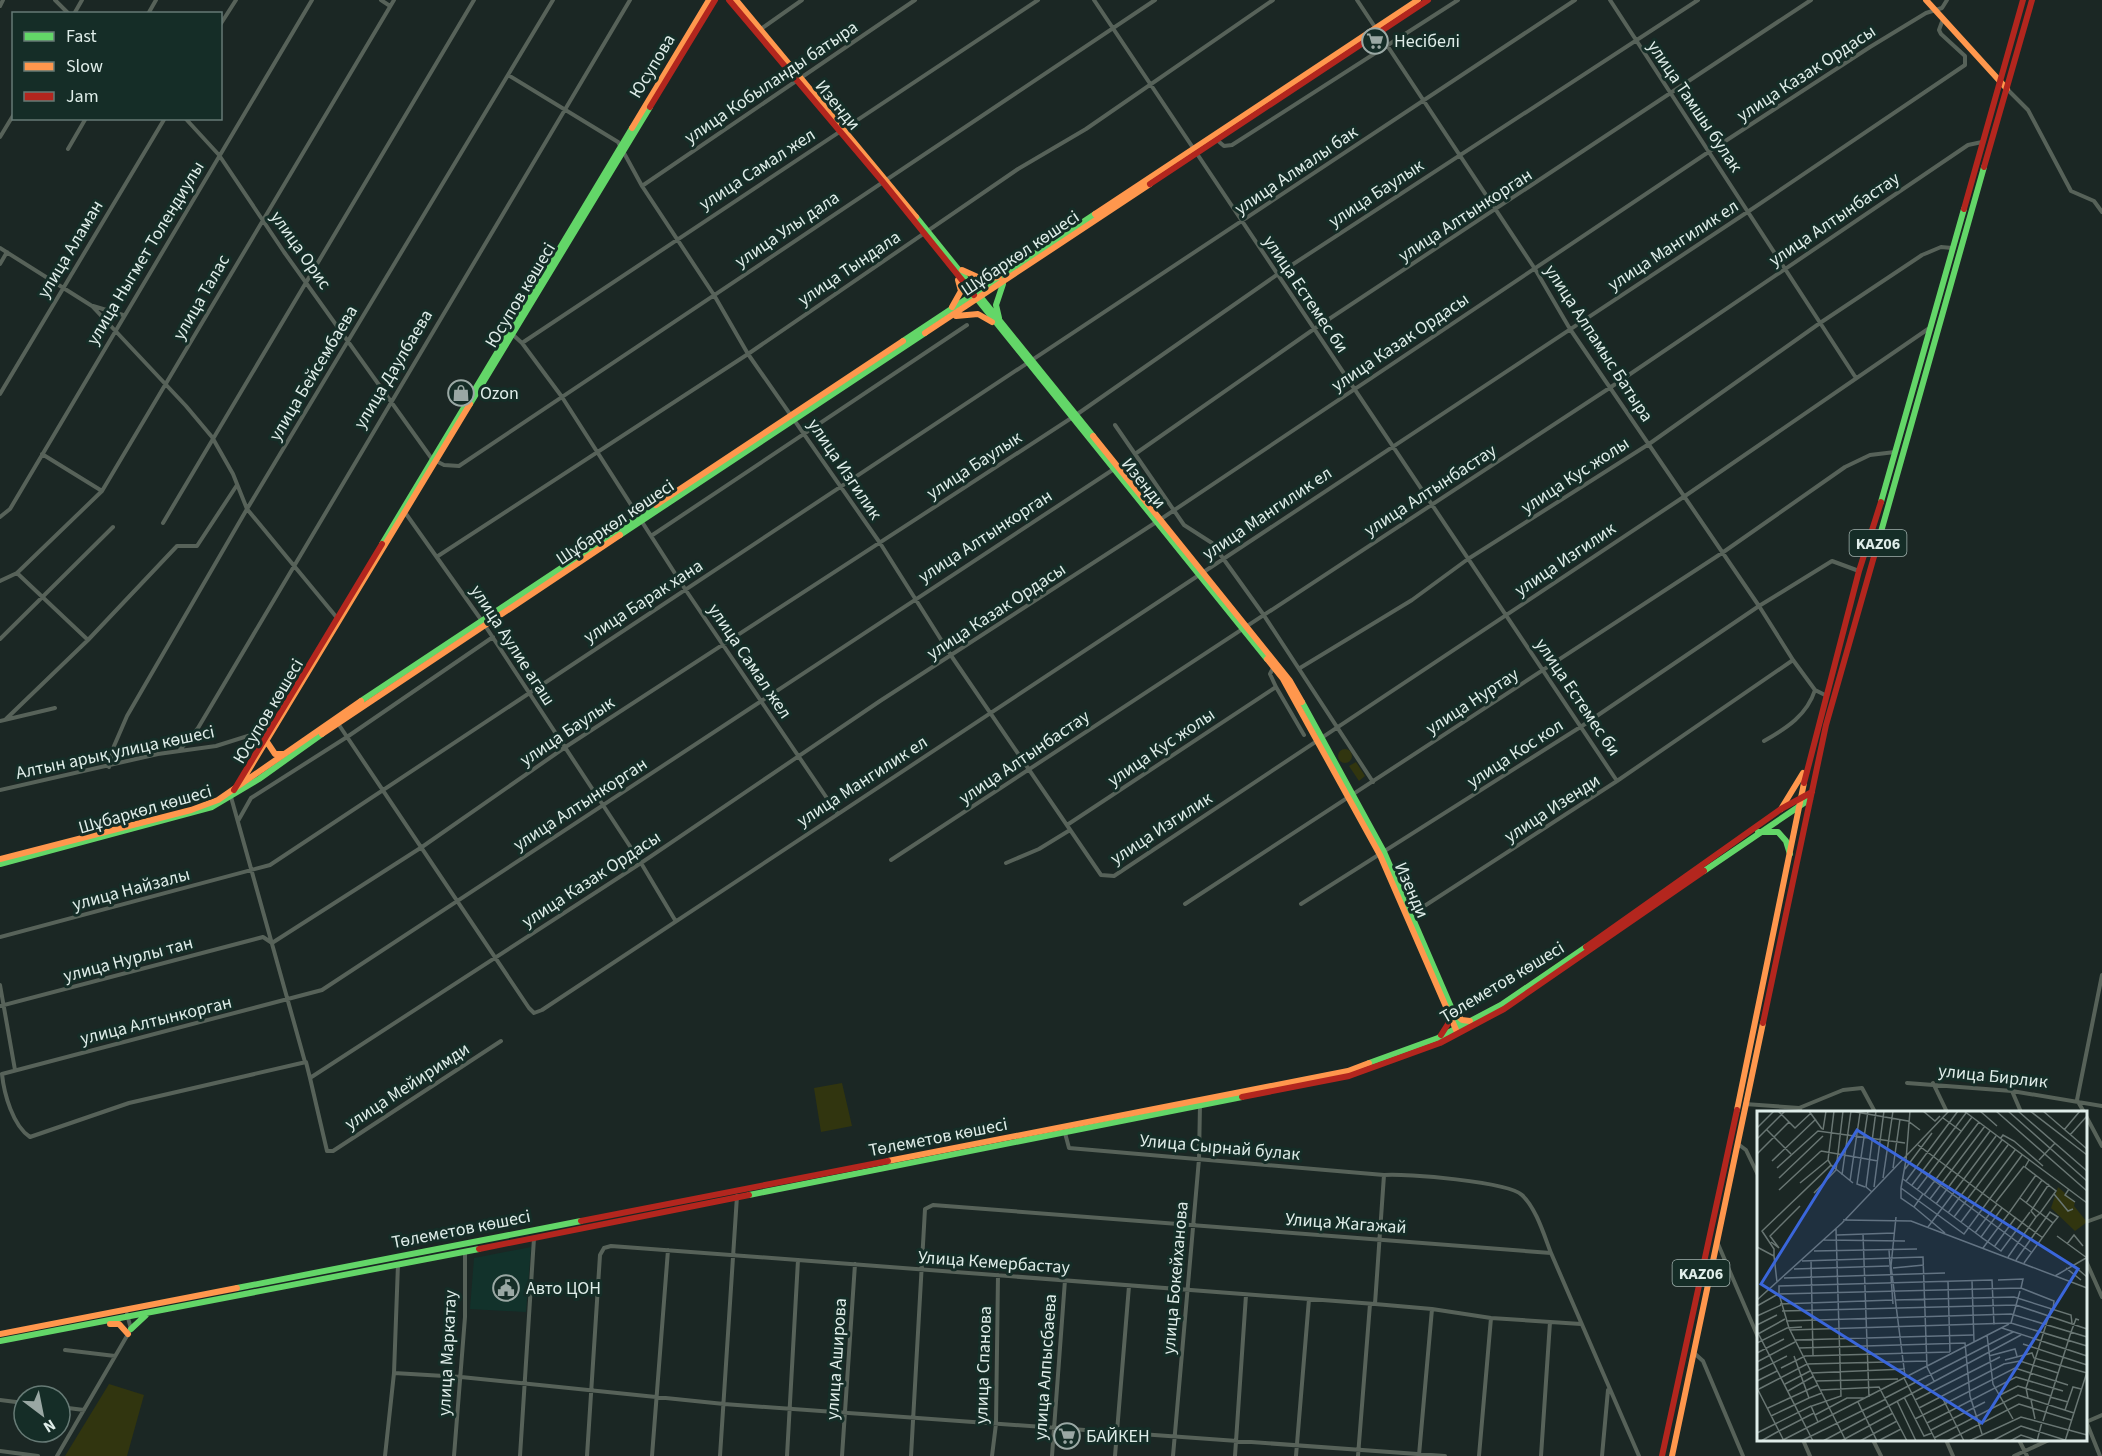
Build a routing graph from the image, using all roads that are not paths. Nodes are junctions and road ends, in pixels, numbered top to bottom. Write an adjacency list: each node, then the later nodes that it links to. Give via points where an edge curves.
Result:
1 (3, 0): 30 (street)
2 (55, 0): 33 (street)
3 (236, 0): 35 (street)
4 (312, 0): 61 (street, улица Ныгмет Толендиулы)
5 (381, 0): 31 (street)
6 (394, 0): 31 (street, улица Талас)
7 (474, 0): 81 (street)
8 (553, 0): 41 (street, улица Бейсембаева)
9 (630, 0): 48 (street, улица Даулбаева)
10 (732, 0): 29 (main road); 38 (main road, Изенди)
11 (802, 0): 38 (street)
12 (915, 0): 42 (street, улица Кобыланды батыра)
13 (1038, 0): 53 (street, улица Самал жел)
14 (1094, 0): 36 (street, улица Естемес би)
15 (1155, 0): 36 (street, улица Улы дала)
16 (1273, 0): 44 (street, улица Тындала)
17 (1357, 0): 37 (street, улица Алпамыс Батыра)
18 (1418, 0): 37 (main road, Шұбаркөл көшесі)
19 (1428, 0): 37 (main road, Шұбаркөл көшесі)
20 (1458, 0): 40 (street)
21 (1575, 0): 47 (street, улица Алмалы бак)
22 (1610, 0): 39 (street, улица Тамшы булак)
23 (1698, 0): 39 (street, улица Баулык)
24 (1811, 0): 46 (street, улица Алтынкорган)
25 (1926, 0): 32 (main road)
26 (1947, 0): 32 (street, улица Казак Ордасы)
27 (2023, 0): 43 (main road, KАZ06)
28 (2032, 0): 45 (main road, KАZ06)
29 (712, 1): 58 (main road, Юсупова)
30 (0, 6)
31 (390, 6): 68 (street, улица Талас)
32 (1936, 11): 34 (main road); 60 (street, улица Казак Ордасы, via 1926,13 1870,47)
33 (70, 12)
34 (1943, 19): 43 (main road); 65 (street, улица Мангилик ел, via 1939,30 1965,56 1965,65)
35 (222, 22)
36 (1112, 28): 44 (street, улица Естемес би); 63 (street, улица Улы дала)
37 (1377, 30): 40 (street, улица Алпамыс Батыра); 55 (main road, Шұбаркөл көшесі); 59 (main road, Шұбаркөл көшесі)
38 (758, 31): 42 (main road, Изенди)
39 (1636, 41): 46 (street, улица Тамшы булак); 62 (street, улица Баулык)
40 (1389, 47): 47 (street, улица Алпамыс Батыра); 55 (street, via 1232,145 1224,146)
41 (508, 75): 48 (street, улица Изгилик); 96 (street, улица Бейсембаева)
42 (799, 78): 53 (main road, Изенди); 64 (street, улица Кобыланды батыра)
43 (1999, 82): 45 (main road); 56 (main road, KАZ06)
44 (1149, 83): 59 (street, улица Естемес би); 70 (street, улица Тындала, via 1086,129 1018,169)
45 (2007, 90): 67 (street, via 2028,110 2071,191 2094,201); 192 (main road, KАZ06, via 1829,713)
46 (1670, 93): 60 (street, улица Тамшы булак); 66 (street, улица Алтынкорган)
47 (1423, 101): 62 (street, улица Алпамыс Батыра); 69 (street, улица Алмалы бак)
48 (564, 109): 58 (street, улица Изгилик, via 614,138); 106 (street, улица Даулбаева)
49 (12, 117): 54 (street)
50 (85, 120): 57 (street)
51 (164, 120): 82 (street, улица Аламан)
52 (187, 120): 61 (street, улица Орис)
53 (842, 129): 63 (main road, Изенди); 71 (street, улица Самал жел)
54 (0, 136)
55 (1217, 140): 59 (main road, Шұбаркөл көшесі)
56 (1982, 142): 73 (main road, KАZ06); 77 (street, улица Алтынбастау, via 1968,145)
57 (68, 149)
58 (621, 150): 64 (street, улица Изгилик); 95 (main road, Юсупов көшесі)
59 (1196, 151): 69 (street, улица Естемес би); 80 (main road, Шұбаркөл көшесі)
60 (1710, 151): 65 (street, улица Тамшы булак); 78 (street, улица Казак Ордасы)
61 (219, 155): 68 (street, улица Орис); 86 (street, улица Ныгмет Толендиулы)
62 (1458, 155): 66 (street, улица Алпамыс Батыра); 79 (street, улица Баулык)
63 (884, 180): 70 (main road, Изенди); 83 (street, улица Улы дала)
64 (642, 186): 71 (street, улица Изгилик)
65 (1749, 211): 77 (street, улица Тамшы булак); 92 (street, улица Мангилик ел)
66 (1495, 212): 78 (street, улица Алпамыс Батыра); 91 (street, улица Алтынкорган)
67 (2102, 212)
68 (262, 219): 81 (street, улица Орис); 101 (street, улица Талас)
69 (1242, 222): 79 (street, улица Естемес би); 99 (street, улица Алмалы бак)
70 (926, 232): 76 (main road, Изенди); 98 (street, улица Тындала)
71 (676, 238): 83 (street, улица Изгилик); 97 (street, улица Самал жел)
72 (0, 248): 74 (street)
73 (1952, 248): 88 (street, улица Кус жолы, via 1932,249); 93 (main road, KАZ06)
74 (7, 252): 75 (street); 82 (street)
75 (0, 264)
76 (953, 266): 80 (main road, via 982,279); 84 (main road, Изенди); 87 (main road, via 961,291)
77 (1785, 268): 88 (street, улица Тамшы булак); 102 (street, улица Алтынбастау)
78 (1535, 269): 92 (street, улица Алпамыс Батыра); 103 (street, улица Казак Ордасы)
79 (1278, 274): 91 (street, улица Естемес би); 107 (street, улица Баулык)
80 (1007, 276): 84 (main road, Шұбаркөл көшесі); 89 (main road, via 997,297)
81 (305, 281): 96 (street, улица Орис); 111 (street)
82 (63, 287): 85 (street); 104 (street, улица Аламан)
83 (714, 295): 98 (street, улица Изгилик); 105 (street, улица Улы дала)
84 (977, 296): 87 (main road, Шұбаркөл көшесі); 89 (main road, Изенди)
85 (92, 306): 86 (street); 94 (street)
86 (123, 315): 94 (street, улица Ныгмет Толендиулы)
87 (947, 316): 89 (main road, via 978,314); 108 (main road, Шұбаркөл көшесі)
88 (1820, 323): 100 (street, улица Тамшы булак); 112 (street, улица Кус жолы)
89 (999, 324): 99 (main road, Изенди)
90 (967, 325): 110 (street)
91 (1314, 329): 103 (street, улица Естемес би); 117 (street, улица Алтынкорган)
92 (1570, 329): 102 (street, улица Алпамыс Батыра); 113 (street, улица Мангилик ел)
93 (1929, 329): 100 (street, улица Изгилик); 115 (main road, KАZ06)
94 (114, 331): 101 (street); 116 (street, улица Ныгмет Толендиулы)
95 (511, 333): 97 (street, улица Самал жел); 118 (main road, Юсупов көшесі)
96 (348, 340): 106 (street, улица Орис); 125 (street, улица Бейсембаева)
97 (522, 343): 105 (street, улица Самал жел)
98 (748, 354): 108 (street, улица Изгилик); 114 (street, улица Тындала)
99 (1030, 363): 107 (main road, Изенди); 121 (street, улица Барак хана)
100 (1856, 378): 123 (street, улица Изгилик)
101 (166, 384): 111 (street); 122 (street, улица Талас)
102 (1611, 387): 112 (street, улица Алпамыс Батыра); 124 (street, улица Алтынбастау)
103 (1354, 389): 113 (street, улица Естемес би); 127 (street, улица Казак Ордасы)
104 (0, 394)
105 (562, 397): 114 (street, улица Самал жел); 118 (street, улица Улы дала, via 459,466)
106 (391, 399): 118 (street, улица Орис); 139 (street, улица Даулбаева)
107 (1074, 416): 119 (main road, Изенди); 134 (street, улица Баулык)
108 (794, 417): 110 (street, улица Изгилик); 129 (main road, Шұбаркөл көшесі)
109 (1115, 425): 117 (street)
110 (804, 433): 121 (street, улица Изгилик); 133 (street)
111 (212, 437): 120 (street); 131 (street)
112 (1649, 444): 123 (street, улица Алпамыс Батыра); 137 (street, улица Кус жолы)
113 (1391, 446): 124 (street, улица Естемес би); 138 (street, улица Мангилик ел)
114 (597, 451): 129 (street, улица Самал жел); 136 (street, улица Тындала)
115 (1896, 452): 135 (street, улица Нуртау, via 1870,454 1845,467); 140 (main road, KАZ06)
116 (42, 454): 122 (street); 128 (street, улица Ныгмет Толендиулы, via 9,509)
117 (1135, 454): 127 (street)
118 (434, 460): 126 (main road, Юсупов көшесі)
119 (1115, 468): 130 (main road, Изенди); 146 (street, улица Алтынкорган)
120 (237, 485): 125 (street); 155 (street, via 197,546 177,546)
121 (841, 487): 134 (street, улица Изгилик); 144 (street, улица Барак хана)
122 (102, 491): 141 (street, улица Талас)
123 (1685, 496): 135 (street, улица Алпамыс Батыра); 149 (street, улица Изгилик)
124 (1431, 506): 137 (street, улица Естемес би); 148 (street, улица Алтынбастау)
125 (247, 509): 139 (street); 185 (street, улица Бейсембаева, via 127,716)
126 (403, 511): 136 (street, улица Аулие агаш); 150 (main road, Юсупов көшесі)
127 (1174, 511): 130 (street, улица Казак Ордасы); 138 (street, via 1189,530 1212,543)
128 (0, 517)
129 (640, 519): 133 (street, улица Самал жел); 151 (main road, Шұбаркөл көшесі)
130 (1159, 521): 142 (main road, Изенди); 157 (street, улица Казак Ордасы)
131 (163, 523)
132 (113, 527): 145 (street)
133 (651, 536): 144 (street, улица Самал жел)
134 (880, 543): 146 (street, улица Изгилик); 156 (street, улица Баулык)
135 (1722, 553): 147 (street, улица Алпамыс Батыра); 161 (street, улица Нуртау)
136 (438, 555): 151 (street, улица Аулие агаш)
137 (1468, 559): 149 (street, улица Естемес би); 160 (street, улица Кус жолы, via 1412,600)
138 (1222, 560): 142 (street, улица Мангилик ел); 148 (street)
139 (292, 565): 150 (street); 181 (street, улица Даулбаева, via 198,728)
140 (1859, 571): 147 (street, улица Кос кол, via 1832,561); 165 (main road, KАZ06)
141 (17, 573): 143 (street, улица Талас); 145 (street)
142 (1202, 574): 152 (main road, Изенди); 168 (street, улица Мангилик ел)
143 (0, 581)
144 (685, 589): 156 (street, улица Самал жел); 164 (street, улица Барак хана)
145 (43, 598): 154 (street); 155 (street)
146 (915, 598): 157 (street, улица Изгилик); 166 (street, улица Алтынкорган)
147 (1759, 606): 158 (street, улица Алпамыс Батыра); 172 (street, улица Кос кол)
148 (1263, 614): 152 (street, улица Алтынбастау); 160 (street)
149 (1507, 614): 161 (street, улица Естемес би); 173 (street, улица Изгилик)
150 (338, 618): 174 (main road, Юсупов көшесі); 179 (main road, Юсупов көшесі)
151 (483, 623): 153 (street, улица Аулие агаш); 171 (main road, Шұбаркөл көшесі)
152 (1245, 627): 159 (main road, Изенди); 186 (street, улица Алтынбастау)
153 (493, 637): 164 (street, улица Аулие агаш); 176 (street)
154 (0, 639)
155 (88, 640): 169 (street)
156 (724, 644): 166 (street, улица Самал жел); 180 (street, улица Баулык)
157 (952, 657): 168 (street, улица Изгилик); 183 (street, улица Казак Ордасы)
158 (1793, 660): 163 (street, улица Алпамыс Батыра); 187 (street, улица Изенди)
159 (1275, 665): 162 (street, via 1270,674); 177 (main road, Изенди)
160 (1300, 668): 173 (street)
161 (1543, 672): 172 (street, улица Естемес би); 188 (street, улица Нуртау)
162 (1276, 687): 175 (street); 199 (street, улица Кус жолы)
163 (1815, 690): 165 (street, улица Алпамыс Батыра); 178 (street, via 1806,710)
164 (529, 692): 180 (street, улица Аулие агаш); 189 (street, улица Барак хана)
165 (1826, 695): 184 (main road, KАZ06)
166 (761, 701): 183 (street, улица Самал жел); 195 (street, улица Алтынкорган)
167 (55, 708): 169 (street)
168 (991, 713): 186 (street, улица Изгилик); 197 (street, улица Мангилик ел)
169 (6, 719): 170 (street)
170 (0, 721)
171 (336, 721): 176 (street); 182 (main road, Шұбаркөл көшесі); 191 (main road, Шұбаркөл көшесі)
172 (1582, 726): 187 (street, улица Естемес би); 202 (street, улица Кос кол)
173 (1338, 727): 177 (street, улица Изгилик); 188 (street)
174 (270, 729): 181 (street, Алтын арық улица көшесі, via 216,746); 191 (main road, Юсупов көшесі)
175 (1304, 735)
176 (347, 737): 189 (street); 198 (street, via 250,798)
177 (1319, 739): 193 (main road, Изенди); 199 (street, улица Изгилик, via 1114,876 1101,874)
178 (1764, 741)
179 (267, 742): 182 (main road, via 275,754); 191 (main road, Юсупов көшесі)
180 (564, 748): 195 (street, улица Аулие агаш); 201 (street, улица Баулык)
181 (179, 751): 185 (street, Алтын арық улица көшесі)
182 (291, 751): 191 (main road, Шұбаркөл көшесі)
183 (797, 757): 197 (street, улица Самал жел); 206 (street, улица Казак Ордасы)
184 (1808, 762): 194 (main road, KАZ06); 196 (main road)
185 (109, 767): 190 (street, Алтын арық улица көшесі)
186 (1028, 769): 199 (street, улица Изгилик); 204 (street, улица Алтынбастау)
187 (1617, 781): 213 (street, улица Изенди)
188 (1373, 782): 193 (street, улица Нуртау)
189 (383, 789): 201 (street); 208 (street, улица Барак хана)
190 (0, 790)
191 (232, 794): 198 (street); 205 (main road, Шұбаркөл көшесі, via 192,814)
192 (1811, 795): 194 (main road, Төлеметов көшесі); 237 (main road, KАZ06)
193 (1351, 796): 202 (main road, Изенди); 211 (street, улица Нуртау)
194 (1801, 801): 196 (main road, Төлеметов көшесі); 200 (main road, Төлеметов көшесі); 203 (main road, KАZ06)
195 (602, 805): 206 (street, улица Аулие агаш); 210 (street, улица Алтынкорган)
196 (1781, 809): 223 (main road, Төлеметов көшесі, via 1567,961)
197 (837, 813): 214 (street, улица Мангилик ел)
198 (238, 821): 209 (street)
199 (1069, 828): 207 (street, улица Кус жолы, via 1039,849)
200 (1758, 832): 203 (main road, via 1778,832); 224 (main road, Төлеметов көшесі, via 1537,988)
201 (422, 847): 210 (street); 216 (street, улица Баулык)
202 (1382, 853): 212 (street, улица Кос кол); 213 (main road, Изенди)
203 (1790, 855): 235 (main road, KАZ06)
204 (891, 860)
205 (0, 862)
206 (641, 863): 214 (street, улица Аулие агаш); 217 (street, улица Казак Ордасы)
207 (1006, 863)
208 (270, 865): 209 (street, улица Найзалы)
209 (253, 871): 215 (street, улица Найзалы); 216 (street)
210 (457, 900): 217 (street); 220 (street, улица Алтынкорган, via 322,990)
211 (1185, 904)
212 (1301, 904)
213 (1410, 916): 222 (main road, Изенди)
214 (675, 920): 217 (street, улица Мангилик ел, via 572,991 534,1012)
215 (0, 938)
216 (272, 943): 220 (street); 221 (street, улица Нурлы тан, via 263,938)
217 (495, 957): 230 (street, улица Казак Ордасы)
218 (2102, 975): 234 (street)
219 (0, 985): 221 (street)
220 (286, 1000): 227 (street); 228 (street, улица Алтынкорган)
221 (2, 1006): 228 (street)
222 (1451, 1011): 223 (main road, via 1462,1020); 224 (main road, Изенди); 225 (main road)
223 (1479, 1017): 224 (main road, Төлеметов көшесі)
224 (1459, 1031): 225 (main road, Төлеметов көшесі); 236 (main road, Төлеметов көшесі, via 1416,1053 1349,1076)
225 (1438, 1038): 236 (main road, Төлеметов көшесі, via 1348,1071)
226 (501, 1041): 230 (street, улица Мейиримди, via 333,1151 327,1151)
227 (306, 1062): 229 (street, via 129,1103 30,1137 22,1132 10,1107); 230 (street)
228 (15, 1070): 229 (street, улица Алтынкорган)
229 (1, 1074)
230 (310, 1078)
231 (1907, 1083): 232 (street, улица Бирлик)
232 (1933, 1083): 233 (street, улица Бирлик); 241 (street)
233 (2012, 1091): 234 (street, улица Бирлик); 242 (street)
234 (2076, 1100): 238 (street, улица Бирлик); 243 (street)
235 (1738, 1103): 237 (street); 342 (main road, KАZ06)
236 (1200, 1104): 245 (main road, Төлеметов көшесі); 248 (street, улица Бокейханова); 251 (main road, Төлеметов көшесі)
237 (1747, 1104): 239 (street); 246 (main road, KАZ06)
238 (2102, 1106)
239 (1800, 1110): 240 (street, via 1843,1090 1862,1088)
240 (1874, 1111)
241 (1946, 1111)
242 (2020, 1111)
243 (2083, 1111)
244 (2087, 1118): 247 (street)
245 (1065, 1132): 248 (street, Улица Сырнай булак, via 1069,1148); 251 (main road, Төлеметов көшесі)
246 (1738, 1144): 249 (street, via 1746,1150); 258 (main road, KАZ06)
247 (2102, 1146)
248 (1199, 1159): 250 (street, Улица Сырнай булак); 254 (street, улица Бокейханова)
249 (1757, 1173)
250 (1384, 1176): 257 (street); 261 (street, Улица Сырнай булак, via 1513,1188 1524,1196)
251 (737, 1195): 255 (main road, Төлеметов көшесі); 256 (main road, Төлеметов көшесі); 262 (street)
252 (2102, 1216): 253 (street)
253 (2087, 1221)
254 (1194, 1225): 257 (street, Улица Жагажай); 267 (street, Улица Жагажай, via 933,1205 925,1209); 271 (street, улица Бокейханова)
255 (550, 1227): 256 (main road); 278 (main road, Төлеметов көшесі)
256 (534, 1237): 260 (main road, Төлеметов көшесі); 292 (street)
257 (1379, 1238): 261 (street, Улица Жагажай); 275 (street)
258 (1717, 1243): 285 (street); 288 (main road, KАZ06)
259 (668, 1250): 262 (street, Улица Кемербастау); 294 (street, Улица Кемербастау, via 611,1246 600,1254); 295 (street)
260 (465, 1251): 264 (main road, Төлеметов көшесі); 291 (street, улица Маркатау)
261 (1551, 1253): 281 (street, Улица Сырнай булак)
262 (735, 1254): 263 (street, Улица Кемербастау); 296 (street)
263 (798, 1260): 265 (street, Улица Кемербастау); 297 (street)
264 (398, 1264): 277 (main road, Төлеметов көшесі); 290 (street)
265 (855, 1264): 267 (street, Улица Кемербастау); 300 (street, улица Аширова)
266 (2087, 1265): 273 (street)
267 (921, 1270): 268 (street, Улица Кемербастау); 302 (street)
268 (998, 1275): 269 (street, Улица Кемербастау); 304 (street, улица Спанова)
269 (1065, 1280): 270 (street, Улица Кемербастау); 306 (street, улица Алпысбаева)
270 (1129, 1286): 271 (street, Улица Кемербастау); 307 (street)
271 (1187, 1290): 272 (street, Улица Кемербастау); 308 (street, улица Бокейханова)
272 (1246, 1295): 274 (street, Улица Кемербастау); 309 (street)
273 (2102, 1297)
274 (1309, 1299): 275 (street, Улица Кемербастау); 314 (street)
275 (1372, 1304): 276 (street, Улица Кемербастау); 315 (street)
276 (1432, 1309): 279 (street, Улица Кемербастау); 318 (street)
277 (150, 1313): 278 (main road, Төлеметов көшесі); 283 (main road)
278 (127, 1314): 282 (main road, Төлеметов көшесі); 283 (street); 284 (main road, Төлеметов көшесі)
279 (1491, 1318): 280 (street, Улица Кемербастау); 338 (street)
280 (1550, 1322): 281 (street, Улица Кемербастау); 339 (street)
281 (1581, 1324): 293 (street, Улица Сырнай булак)
282 (83, 1325): 283 (main road, via 119,1324); 286 (main road, Төлеметов көшесі)
283 (129, 1331): 289 (street)
284 (0, 1334)
285 (1757, 1335)
286 (0, 1341)
287 (64, 1350): 289 (street)
288 (1694, 1352): 343 (main road, KАZ06); 344 (street, via 1703,1361)
289 (115, 1356): 299 (street)
290 (394, 1373): 291 (street); 321 (street)
291 (461, 1377): 292 (street); 322 (street, улица Маркатау)
292 (524, 1385): 294 (street); 323 (street)
293 (1608, 1389): 340 (street); 341 (street, Улица Сырнай булак)
294 (590, 1392): 295 (street); 324 (street, Улица Кемербастау)
295 (656, 1398): 296 (street); 325 (street)
296 (724, 1404): 297 (street); 326 (street)
297 (791, 1407): 300 (street); 327 (street)
298 (72, 1408): 299 (street)
299 (84, 1410): 320 (street)
300 (846, 1411): 302 (street); 328 (street, улица Аширова)
301 (2102, 1415): 303 (street)
302 (913, 1417): 304 (street); 329 (street)
303 (2087, 1422)
304 (996, 1424): 306 (street); 330 (street, улица Спанова)
305 (2087, 1424): 349 (street)
306 (1055, 1428): 307 (street); 331 (street, улица Алпысбаева)
307 (1117, 1431): 308 (street); 332 (street)
308 (1175, 1436): 309 (street); 333 (street, улица Бокейханова)
309 (1236, 1440): 314 (street); 334 (street)
310 (1803, 1441): 345 (street)
311 (1874, 1441): 346 (street)
312 (1946, 1441): 347 (street)
313 (2047, 1441): 317 (street)
314 (1297, 1445): 315 (street); 335 (street)
315 (1358, 1450): 318 (street); 336 (street)
316 (0, 1451): 319 (street)
317 (2026, 1454): 348 (street)
318 (1419, 1455): 337 (street)
319 (38, 1456)
320 (57, 1456)
321 (385, 1456)
322 (454, 1456)
323 (520, 1456)
324 (587, 1456)
325 (652, 1456)
326 (720, 1456)
327 (787, 1456)
328 (842, 1456)
329 (911, 1456)
330 (992, 1456)
331 (1052, 1456)
332 (1114, 1456)
333 (1173, 1456)
334 (1235, 1456)
335 (1296, 1456)
336 (1358, 1456)
337 (1445, 1456)
338 (1479, 1456)
339 (1541, 1456)
340 (1602, 1456)
341 (1639, 1456)
342 (1662, 1456)
343 (1672, 1456)
344 (1743, 1456)
345 (1810, 1456)
346 (1881, 1456)
347 (1953, 1456)
348 (2014, 1456)
349 (2100, 1456)

